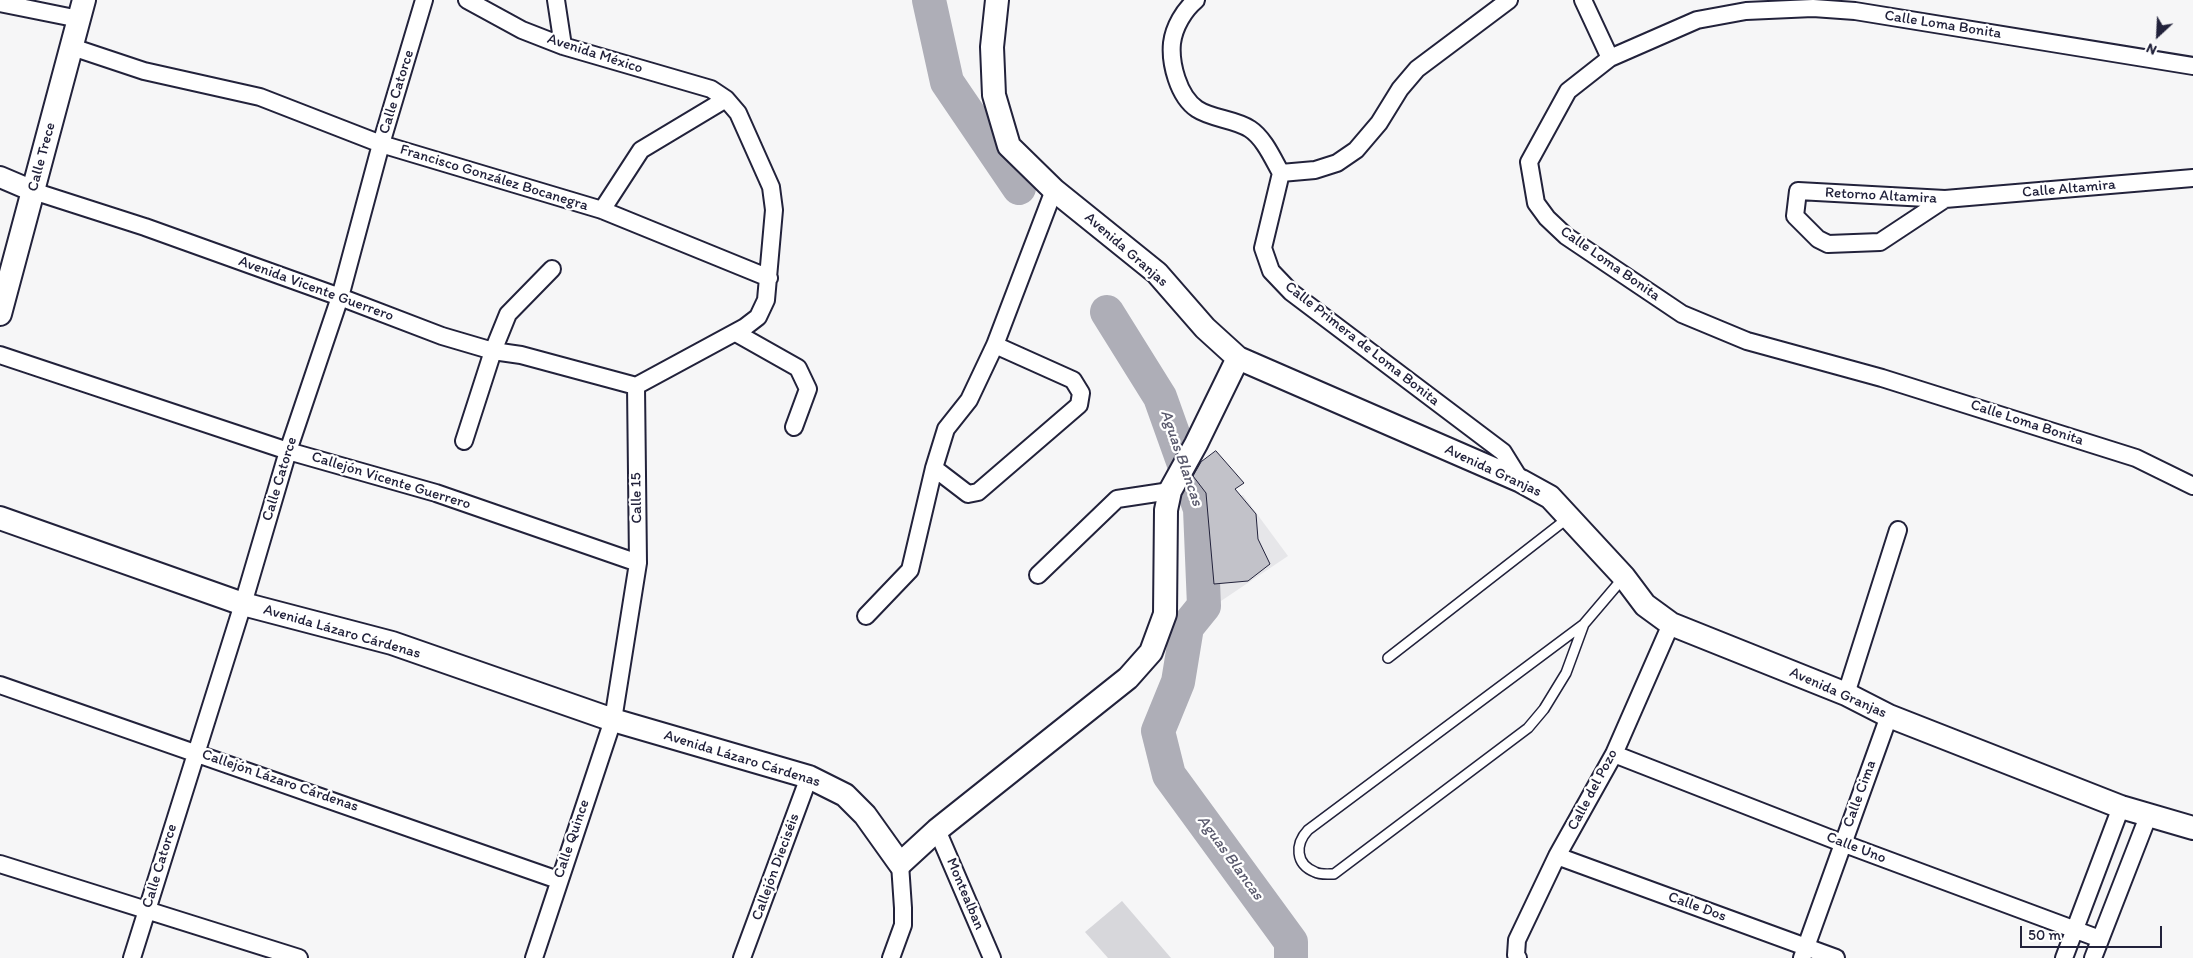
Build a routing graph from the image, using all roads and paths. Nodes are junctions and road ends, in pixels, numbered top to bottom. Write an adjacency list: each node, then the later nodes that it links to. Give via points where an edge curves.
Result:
1 (424, 0): 15 (street, Calle Catorce)
2 (467, 0): 10 (street, Avenida México, via 522,30)
3 (556, 0): 10 (street)
4 (997, 0): 19 (main road, Avenida Granjas, via 992,47 994,95 1009,146)
5 (1196, 0): 16 (street, via 1179,22 1172,42 1175,72 1183,94 1196,109 1251,129 1266,146)
6 (1509, 0): 16 (street, via 1416,69 1356,150 1337,163 1315,170)
7 (1583, 0): 12 (street)
8 (0, 3): 9 (street)
9 (81, 9): 11 (main road, Calle Trece)
10 (563, 46): 14 (street, Avenida México, via 711,89)
11 (72, 47): 15 (street, Francisco González Bocanegra, via 144,71 260,97); 20 (main road, Calle Trece)
12 (1610, 58): 13 (street, Calle Loma Bonita, via 1697,20 1746,11 1813,8 1854,11); 38 (street, Calle Loma Bonita, via 1568,91 1529,162 1536,203 1566,236 1682,314 1747,341 2036,425 2136,458)
13 (2193, 66)
14 (726, 99): 22 (street, via 641,150); 24 (street, via 738,113 771,187 774,210)
15 (380, 144): 22 (street, Francisco González Bocanegra); 25 (street, Calle Catorce)
16 (1280, 173): 37 (street, Calle Primera de Loma Bonita, via 1264,248 1271,270 1291,292 1503,452)
17 (0, 177): 20 (street, Avenida Vicente Guerrero)
18 (2193, 178): 21 (street, Calle Altamira)
19 (1054, 190): 28 (street); 31 (main road, Avenida Granjas, via 1157,273 1205,328)
20 (33, 191): 25 (street, Avenida Vicente Guerrero, via 145,227); 26 (main road, Calle Trece)
21 (1945, 200): 21 (street, Retorno Altamira, via 1798,191 1795,216 1818,239 1828,244 1880,242)
22 (602, 210): 24 (street, Francisco González Bocanegra)
23 (552, 270): 29 (street, via 508,314)
24 (769, 278): 27 (street, via 766,300 758,316)
25 (340, 297): 29 (street, Avenida Vicente Guerrero, via 442,336); 35 (street, Calle Catorce)
26 (0, 314)
27 (736, 333): 32 (street); 33 (street, via 798,368 808,389)
28 (995, 345): 36 (street, via 969,400 946,429); 36 (street, via 1073,380 1081,393 1079,405 978,492 968,494)
29 (492, 351): 32 (street, Avenida Vicente Guerrero, via 521,355); 34 (street)
30 (0, 355): 35 (street, Callejón Vicente Guerrero)
31 (1238, 358): 37 (main road, Avenida Granjas); 39 (main road)
32 (636, 386): 43 (street, Calle 15)
33 (794, 427)
34 (464, 442)
35 (288, 451): 43 (street, Callejón Vicente Guerrero, via 436,493); 46 (street, Calle Catorce)
36 (934, 468): 47 (street, via 910,570)
37 (1520, 481): 40 (main road, Avenida Granjas, via 1550,497)
38 (2193, 486)
39 (1170, 491): 44 (street, via 1117,499); 61 (main road, via 1166,510 1165,614 1151,652 1128,678)
40 (1570, 516): 45 (main road, Avenida Granjas); 50 (lane)
41 (0, 518): 46 (main road, Avenida Lázaro Cárdenas)
42 (1898, 530): 52 (street)
43 (638, 563): 54 (street, Calle 15)
44 (1038, 575)
45 (1624, 577): 48 (lane); 49 (main road, Avenida Granjas, via 1645,605)
46 (243, 604): 54 (main road, Avenida Lázaro Cárdenas, via 392,643); 55 (street, Calle Catorce)
47 (866, 616)
48 (1584, 624): 48 (lane, via 1308,830 1298,846 1302,862 1316,873 1334,874 1528,728 1566,673)
49 (1671, 624): 52 (main road, Avenida Granjas); 56 (street, Calle del Pozo)
50 (1388, 658)
51 (0, 685): 55 (street, Callejón Lázaro Cárdenas)
52 (1846, 694): 53 (main road, Avenida Granjas)
53 (1889, 716): 58 (main road, Avenida Granjas); 62 (street, Calle Cima)
54 (613, 720): 57 (main road, Avenida Lázaro Cárdenas); 66 (street, Calle Quince)
55 (196, 752): 66 (street, Callejón Lázaro Cárdenas); 67 (street, Calle Catorce)
56 (1614, 754): 62 (street, Calle Uno); 63 (street, Calle del Pozo)
57 (809, 777): 65 (main road, Avenida Lázaro Cárdenas, via 845,795 865,816); 75 (street, Callejón Dieciséis)
58 (2121, 808): 59 (main road, Avenida Granjas); 68 (street)
59 (2149, 814): 60 (main road, Avenida Granjas); 69 (street)
60 (2193, 828)
61 (937, 830): 65 (main road); 77 (street, Montealban)
62 (1842, 843): 68 (street, Calle Uno); 70 (street, Calle Cima)
63 (1557, 856): 70 (street, Calle Dos); 71 (street, Calle del Pozo, via 1517,940)
64 (0, 864): 67 (street)
65 (900, 864): 76 (street, via 903,926)
66 (558, 880): 74 (street, Calle Quince)
67 (146, 911): 72 (street, Calle Catorce); 73 (street)
68 (2074, 930): 69 (street, Calle Uno); 79 (street)
69 (2100, 939): 80 (street)
70 (1804, 952): 78 (street, Calle Dos)
71 (1517, 957)
72 (132, 958)
73 (299, 958)
74 (534, 958)
75 (742, 958)
76 (891, 958)
77 (992, 958)
78 (1836, 958)
79 (2064, 958)
80 (2093, 958)

